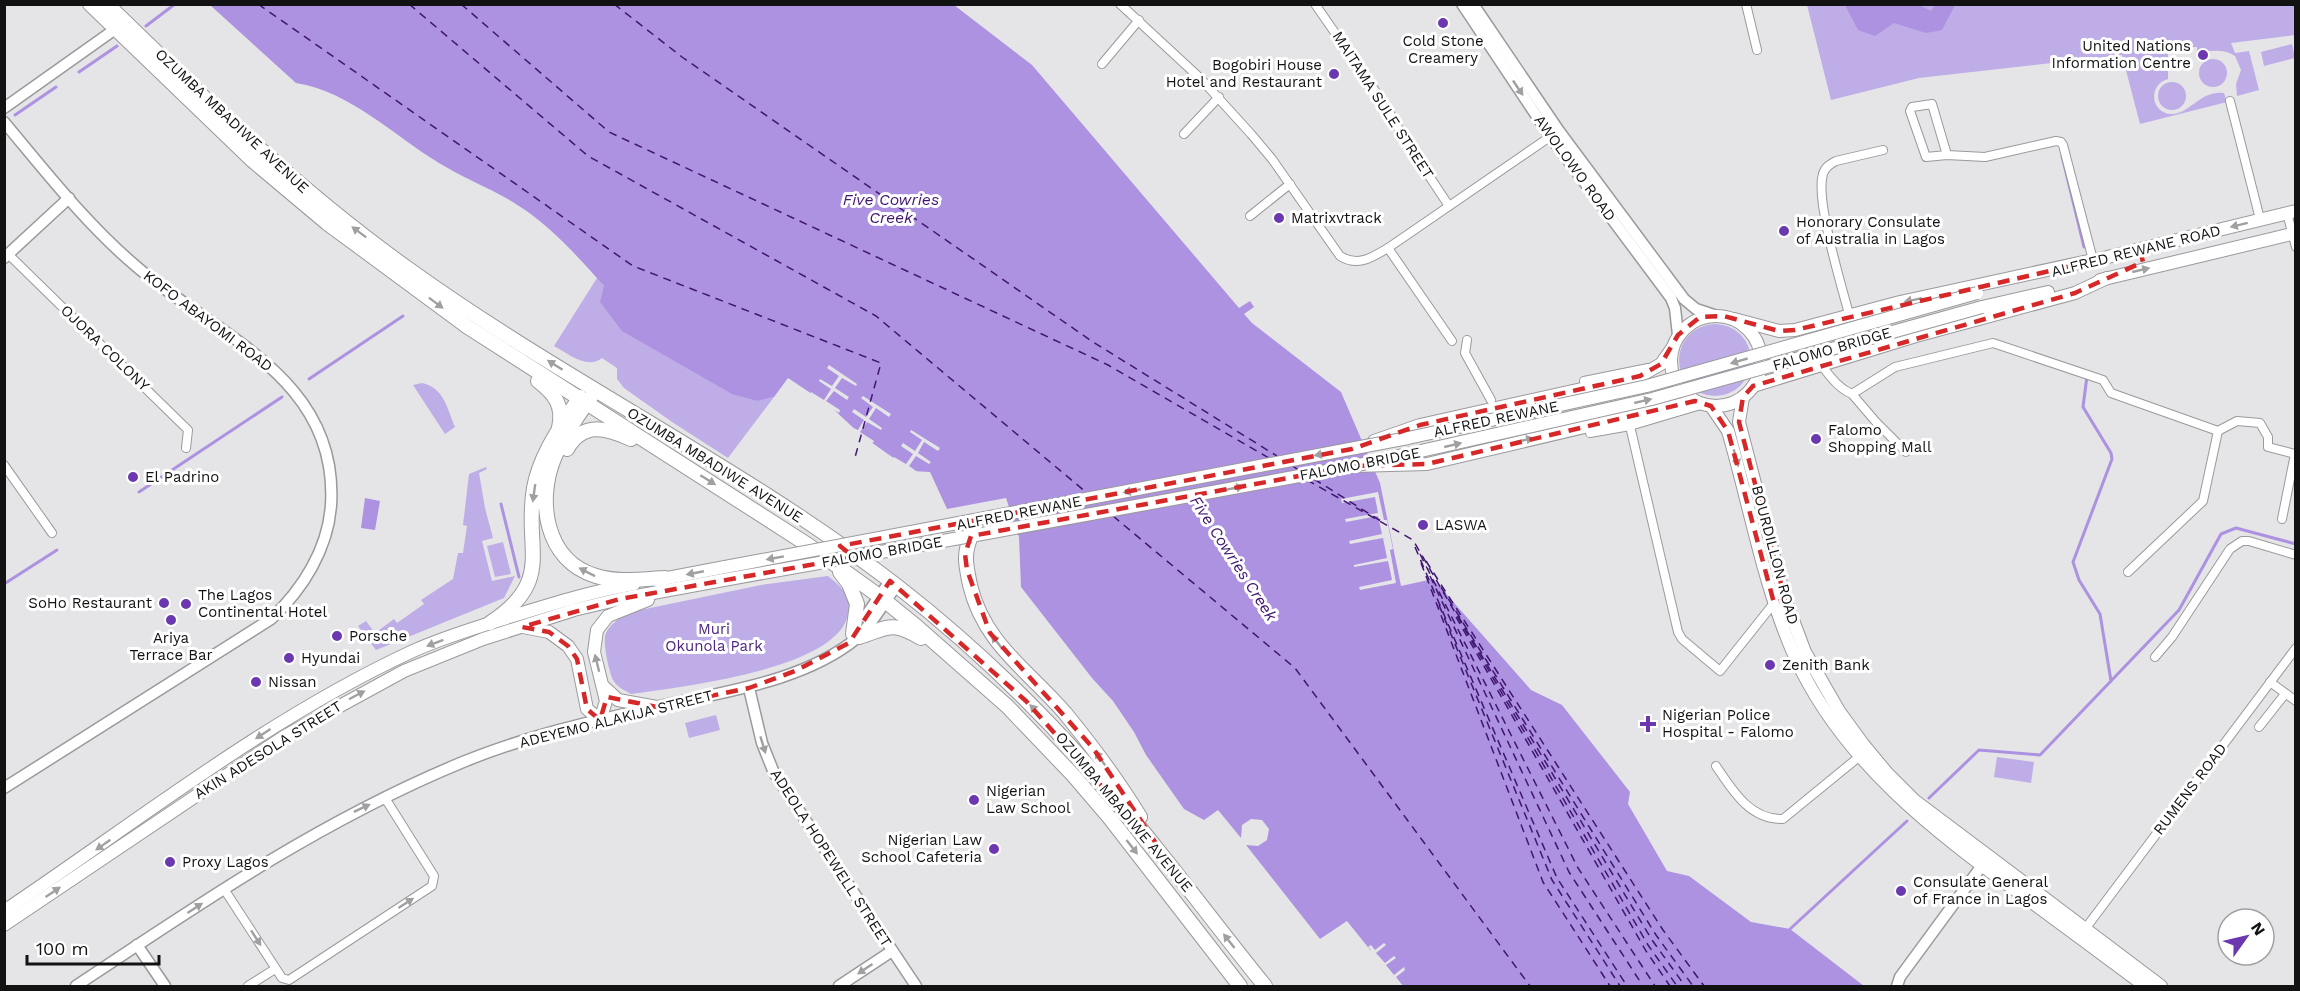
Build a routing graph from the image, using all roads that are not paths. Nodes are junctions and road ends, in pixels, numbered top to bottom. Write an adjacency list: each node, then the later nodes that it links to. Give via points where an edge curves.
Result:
1 (90, 4): 9 (highway, OZUMBA MBADIWE AVENUE)
2 (107, 4): 9 (highway, OZUMBA MBADIWE AVENUE)
3 (1120, 4): 8 (street)
4 (1315, 4): 22 (street, MAITAMA SULE STREET)
5 (1462, 4): 17 (street, AWOLOWO ROAD, one-way to 17)
6 (1473, 4): 17 (street, AWOLOWO ROAD)
7 (1746, 4): 10 (street)
8 (1139, 20): 11 (street); 12 (street)
9 (121, 26): 14 (street); 37 (highway, OZUMBA MBADIWE AVENUE, one-way to 37, via 252,160 311,210); 46 (highway, OZUMBA MBADIWE AVENUE, one-way to 9, via 406,268 330,210)
10 (1757, 50)
11 (1102, 64)
12 (1219, 97): 16 (street); 20 (street)
13 (2230, 101): 25 (street)
14 (4, 108)
15 (4, 122): 21 (street, KOFO ABAYOMI ROAD)
16 (1184, 134)
17 (1555, 134): 22 (street); 35 (street, AWOLOWO ROAD, via 1684,299 1696,309); 38 (street, AWOLOWO ROAD, via 1671,298)
18 (1883, 150): 34 (street, via 1836,161 1828,165 1822,176 1821,196)
19 (1947, 155): 19 (street, via 1932,104 1912,107 1924,156); 30 (street, via 1985,157 2061,142)
20 (1290, 184): 24 (street); 28 (street, via 1340,256 1353,262 1363,261)
21 (69, 198): 29 (street); 91 (street, KOFO ABAYOMI ROAD, via 134,265 255,354 297,393 316,424 327,454 331,509 316,560 271,619)
22 (1449, 206): 28 (street)
23 (2291, 212): 25 (main road, ALFRED REWANE ROAD); 26 (street)
24 (1250, 216)
25 (2260, 219): 30 (main road, ALFRED REWANE ROAD, one-way to 30)
26 (2294, 233): 27 (street); 31 (main road, ALFRED REWANE ROAD, one-way to 26)
27 (2295, 247)
28 (1388, 248): 39 (street)
29 (6, 256): 56 (street, OJORA COLONY, via 188,430)
30 (2093, 260): 32 (main road, ALFRED REWANE ROAD); 34 (main road, one-way to 34)
31 (2107, 278): 33 (main road, ALFRED REWANE ROAD); 43 (main road, via 2074,293)
32 (1977, 293): 57 (main road, ALFRED REWANE, one-way to 57, bridge, via 1668,381)
33 (1982, 307): 61 (main road, FALOMO BRIDGE, one-way to 33, bridge, via 1652,399)
34 (1849, 314): 36 (main road, via 1779,331)
35 (1714, 315): 36 (main road); 38 (main road, via 1688,324)
36 (1734, 319): 45 (main road, via 1749,331 1760,348 1759,375)
37 (468, 327): 50 (highway, OZUMBA MBADIWE AVENUE); 53 (highway, via 548,389 561,408)
38 (1678, 335): 41 (main road)
39 (1452, 340)
40 (1467, 340): 49 (street, via 1465,353)
41 (1673, 347): 42 (main road); 51 (main road, via 1670,360 1677,384)
42 (1661, 364): 44 (street); 57 (main road, bridge, via 1640,376 1420,425)
43 (1821, 365): 45 (main road); 47 (street)
44 (1584, 381)
45 (1753, 386): 48 (main road)
46 (591, 388): 50 (highway); 71 (highway, OZUMBA MBADIWE AVENUE, via 814,527)
47 (1852, 394): 54 (street, via 1894,367 1994,343 2103,380 2111,393); 59 (street)
48 (1743, 397): 51 (main road, via 1733,403); 74 (main road, BOURDILLON ROAD, via 1739,422)
49 (1491, 400)
50 (583, 401): 53 (highway); 58 (highway, OZUMBA MBADIWE AVENUE); 62 (highway)
51 (1703, 404): 52 (street); 61 (main road, one-way to 51, bridge, via 1427,464 1649,411); 74 (main road, BOURDILLON ROAD, one-way to 74, via 1728,431)
52 (1630, 426): 55 (street); 74 (street, via 1682,639 1720,671)
53 (559, 430): 75 (highway, one-way to 75, via 534,488 529,585 512,608)
54 (2218, 431): 63 (street, via 2237,421 2260,423 2268,437 2268,447 2295,454); 68 (street, via 2203,501)
55 (1590, 434)
56 (186, 448)
57 (1352, 448): 69 (main road, ALFRED REWANE, one-way to 69, bridge)
58 (658, 449): 62 (highway, via 610,431 590,430 573,440); 67 (highway, OZUMBA MBADIWE AVENUE, one-way to 67)
59 (1906, 452)
60 (4, 465): 64 (street)
61 (1354, 466): 65 (main road, FALOMO BRIDGE, one-way to 61)
62 (551, 472): 70 (highway, one-way to 62, via 618,580 596,576 571,562 554,541 546,519 545,497)
63 (2282, 519)
64 (52, 533)
65 (971, 536): 69 (main road, FALOMO BRIDGE, bridge); 93 (highway, one-way to 65, via 1093,748 1001,647 982,619 964,554)
66 (2295, 555): 80 (street, via 2249,541 2236,544)
67 (829, 559): 73 (highway, OZUMBA MBADIWE AVENUE); 77 (highway, via 854,594)
68 (2128, 572)
69 (727, 573): 70 (main road, AKIN ADESOLA STREET, one-way to 70); 72 (main road, AKIN ADESOLA STREET)
70 (665, 578): 75 (main road, AKIN ADESOLA STREET, via 604,590)
71 (893, 584): 73 (street, ADEYEMO ALAKIJA STREET); 93 (highway, OZUMBA MBADIWE AVENUE, one-way to 71, via 1026,701)
72 (679, 588): 76 (main road, AKIN ADESOLA STREET, via 620,599); 82 (main road, one-way to 72, via 594,652 594,639 602,622 618,611)
73 (882, 599): 77 (street, ADEYEMO ALAKIJA STREET); 79 (highway, OZUMBA MBADIWE AVENUE)
74 (1779, 601): 89 (main road, BOURDILLON ROAD, via 1796,660 1836,726); 94 (main road, BOURDILLON ROAD, via 1820,680 1863,744 1914,800)
75 (490, 623): 96 (main road, AKIN ADESOLA STREET, one-way to 96, via 413,652 281,723)
76 (522, 627): 87 (main road, via 549,632 568,646 577,659 587,709); 97 (main road, AKIN ADESOLA STREET, one-way to 76, via 318,716 404,671)
77 (854, 638): 79 (highway, via 879,628 895,627 914,633); 83 (street, ADEYEMO ALAKIJA STREET, via 825,658)
78 (2295, 648): 81 (street, RUMENS ROAD)
79 (947, 653): 107 (highway, OZUMBA MBADIWE AVENUE, one-way to 107, via 1014,713 1073,775)
80 (2154, 657)
81 (2270, 682): 84 (street); 98 (street, RUMENS ROAD)
82 (602, 684): 86 (main road, via 618,700); 87 (main road, via 606,701)
83 (749, 688): 86 (street, ADEYEMO ALAKIJA STREET); 100 (street, ADEOLA HOPEWELL STREET, one-way to 100, via 762,743 774,773)
84 (2285, 694): 85 (street); 88 (street)
85 (2295, 701)
86 (657, 707): 87 (street, ADEYEMO ALAKIJA STREET)
87 (600, 720): 92 (street, ADEYEMO ALAKIJA STREET, via 507,746)
88 (2259, 727)
89 (1860, 756): 90 (street, via 1783,819 1768,819 1755,813); 94 (main road, BOURDILLON ROAD, via 1908,807)
90 (1716, 766)
91 (4, 788)
92 (385, 798): 95 (street, ADEYEMO ALAKIJA STREET, one-way to 92, via 299,842); 101 (street, one-way to 92, via 289,980 432,886 434,876)
93 (1167, 860): 108 (highway, OZUMBA MBADIWE AVENUE, one-way to 93)
94 (1985, 862): 98 (main road, BOURDILLON ROAD); 109 (street, via 1900,976); 110 (main road, BOURDILLON ROAD)
95 (224, 889): 99 (street, ADEYEMO ALAKIJA STREET, one-way to 95); 101 (street, one-way to 101)
96 (4, 911)
97 (4, 925)
98 (2085, 929): 111 (main road, BOURDILLON ROAD)
99 (137, 945): 102 (street, ADEYEMO ALAKIJA STREET); 103 (street)
100 (892, 951): 105 (street, one-way to 105); 106 (street, ADEOLA HOPEWELL STREET)
101 (275, 969): 104 (street)
102 (76, 987)
103 (165, 987)
104 (248, 987)
105 (839, 987)
106 (916, 987)
107 (1240, 987)
108 (1265, 987)
109 (1897, 987)
110 (2145, 987)
111 (2161, 987)

